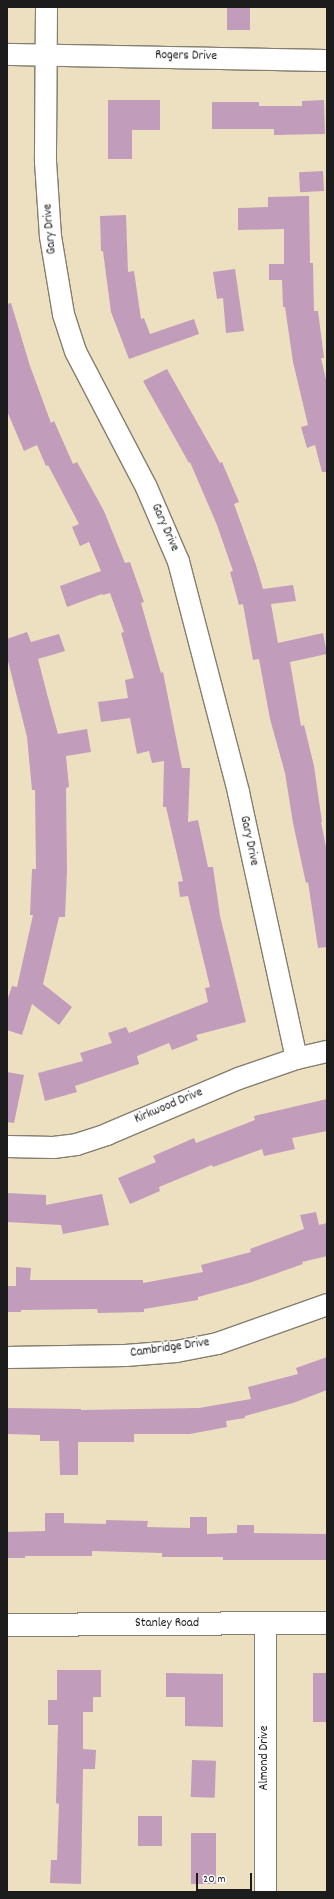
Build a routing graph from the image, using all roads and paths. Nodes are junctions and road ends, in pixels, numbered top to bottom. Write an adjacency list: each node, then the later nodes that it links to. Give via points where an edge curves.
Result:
1 (46, 7): 3 (street, Gary Drive)
2 (7, 54): 3 (street, Rogers Drive)
3 (45, 55): 4 (street, Rogers Drive); 6 (street, Gary Drive, via 45,161 50,236 62,314 75,351 146,487 178,561 238,792)
4 (327, 60)
5 (327, 1051): 6 (street, Kirkwood Drive)
6 (296, 1058): 7 (street, Kirkwood Drive, via 238,1078 106,1134 76,1144 53,1147)
7 (7, 1146)
8 (327, 1304): 9 (street, Cambridge Drive, via 217,1343 176,1351 125,1355)
9 (7, 1357)
10 (327, 1623): 12 (street, Stanley Road)
11 (7, 1624): 12 (street, Stanley Road)
12 (264, 1624): 13 (street, Almond Drive)
13 (265, 1892)

